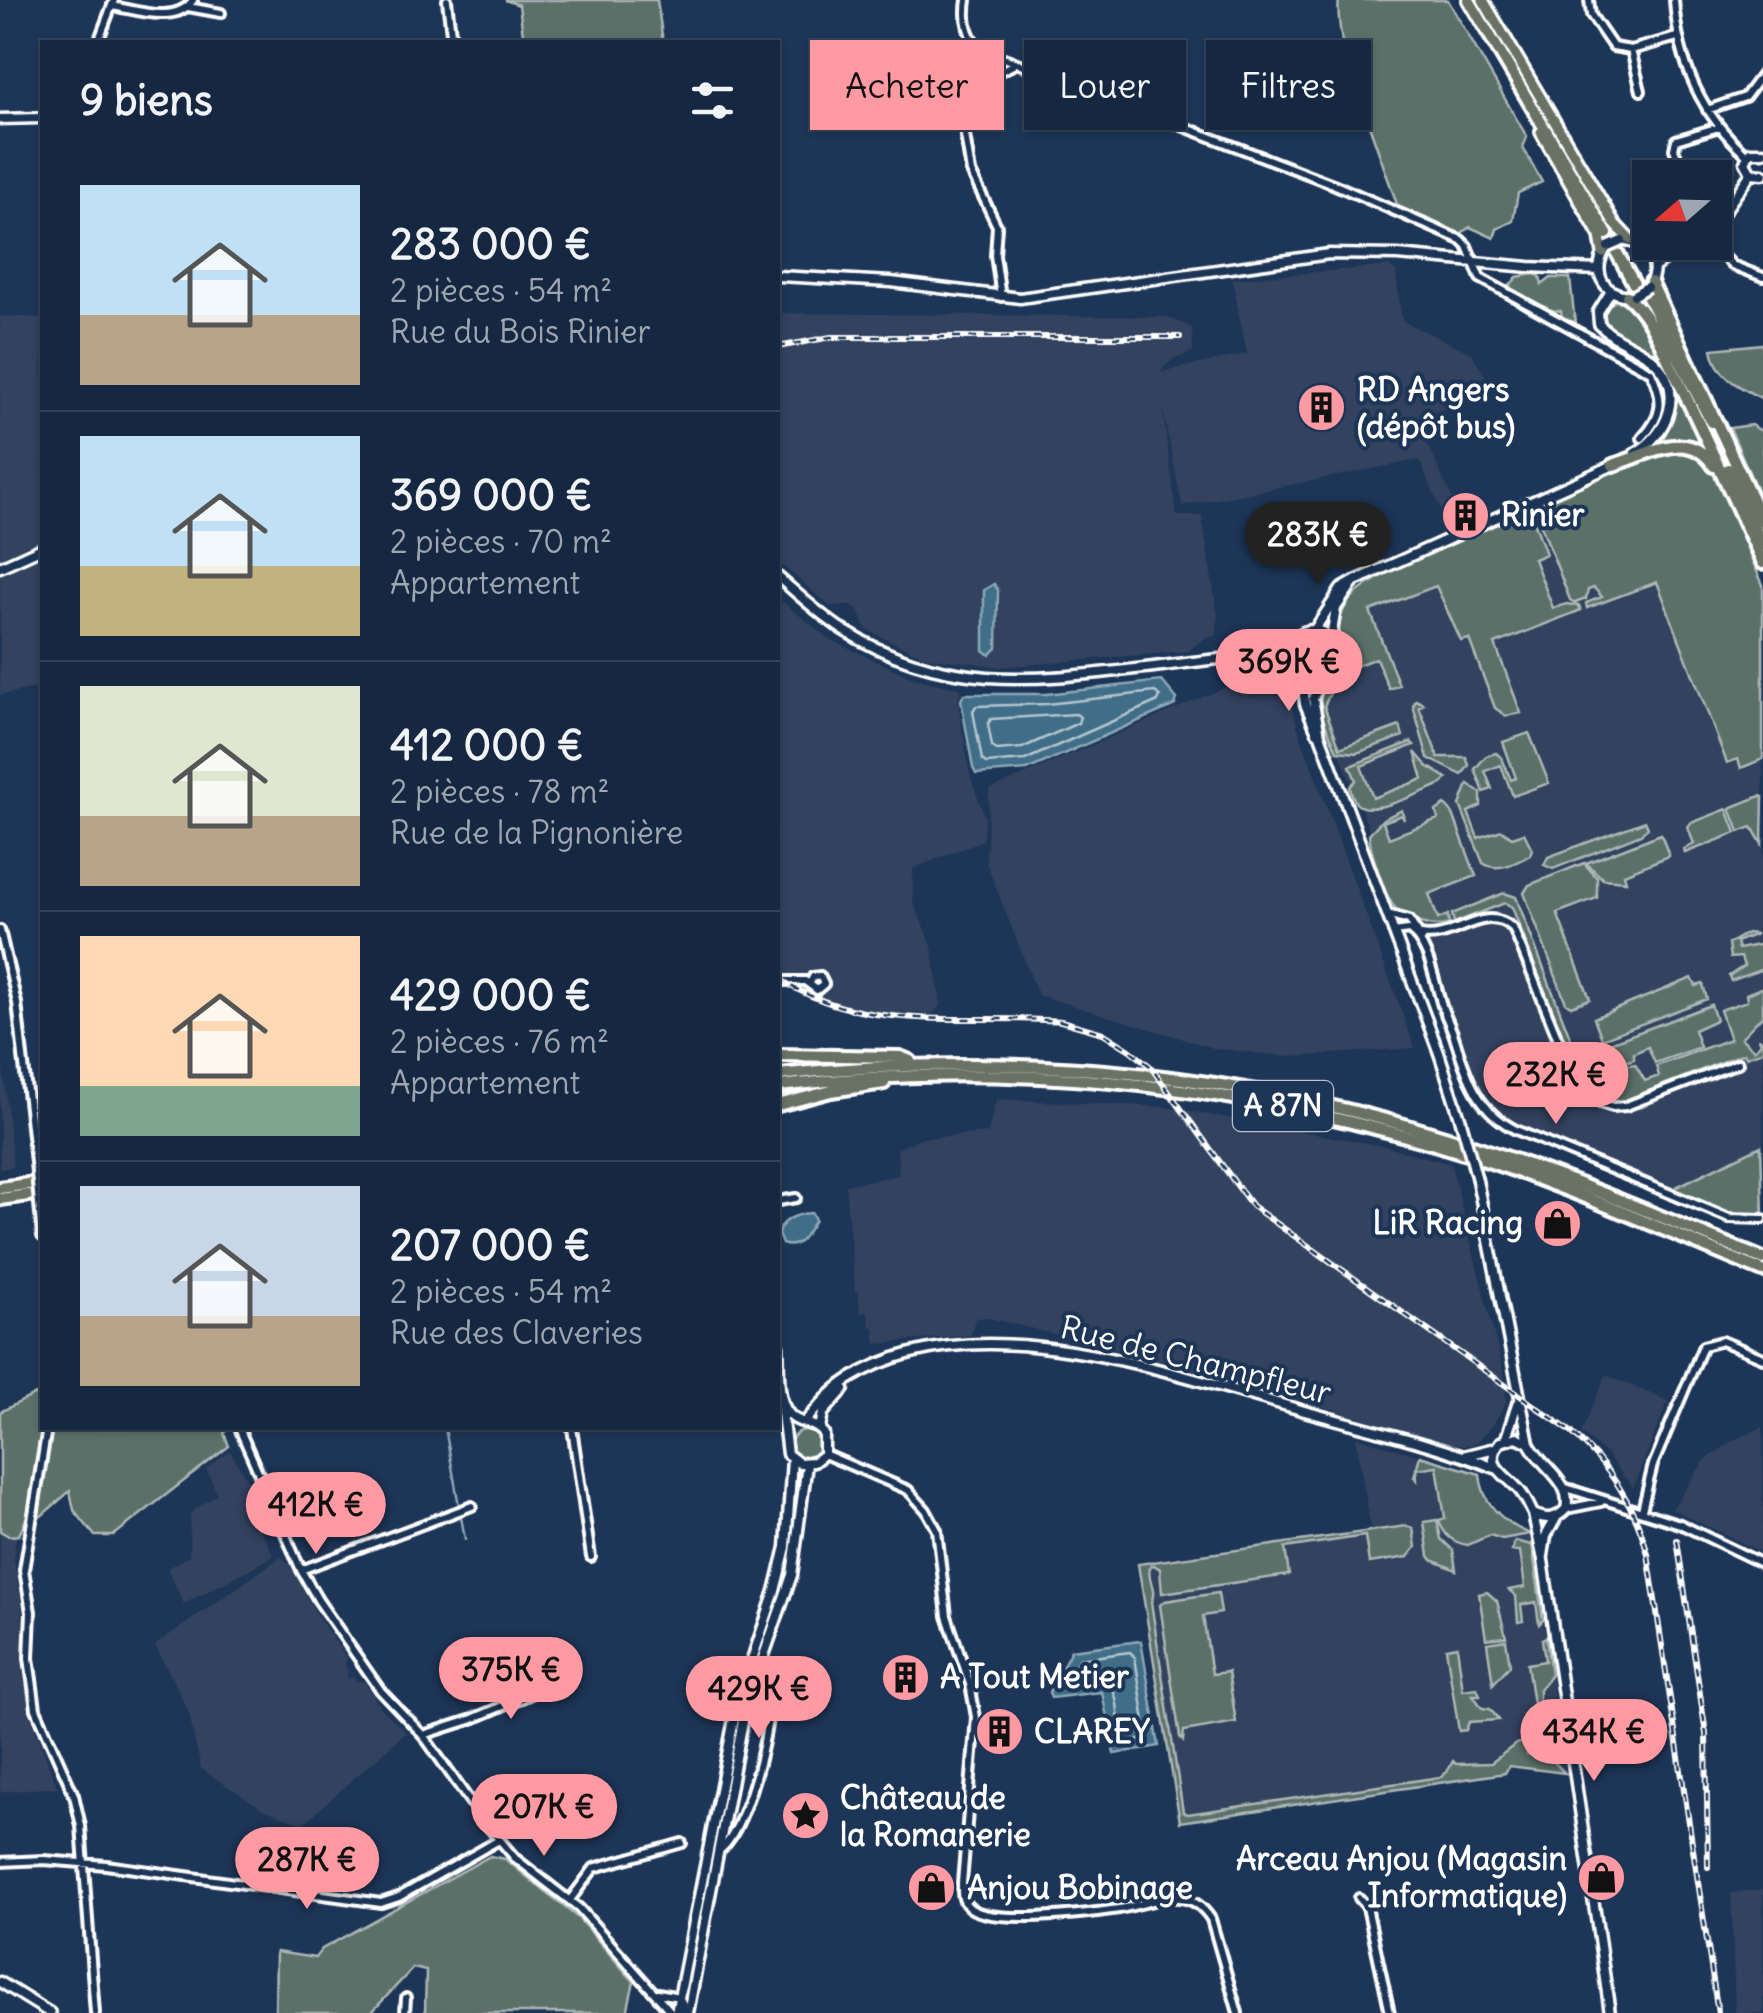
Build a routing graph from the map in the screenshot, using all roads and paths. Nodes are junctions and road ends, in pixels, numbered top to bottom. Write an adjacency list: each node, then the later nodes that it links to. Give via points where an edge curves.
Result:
1 (448, 0): 12 (street)
2 (967, 0): 14 (street, via 976,46)
3 (1470, 0): 27 (highway); 28 (main road, via 1600,236)
4 (1484, 0): 28 (main road, via 1615,224)
5 (1589, 0): 13 (street, via 1608,42)
6 (1674, 0): 10 (street)
7 (113, 3): 8 (street, via 169,15); 11 (street)
8 (191, 4): 9 (street)
9 (221, 13)
10 (1677, 37): 13 (street); 17 (street)
11 (99, 40)
12 (452, 40)
13 (1630, 50): 16 (street)
14 (1016, 64): 33 (street, via 1332,184 1461,240); 40 (street, via 971,84 964,129 971,172 997,226)
15 (1763, 73): 17 (street, via 1745,97)
16 (1641, 91)
17 (1707, 110): 20 (street)
18 (0, 118): 19 (street)
19 (40, 118)
20 (1719, 127): 22 (street); 23 (street, via 1676,140)
21 (1763, 152): 22 (street)
22 (1747, 155): 24 (street)
23 (1679, 160)
24 (1751, 174): 25 (street); 26 (street)
25 (1763, 174)
26 (1732, 201)
27 (1610, 233)
28 (1617, 247): 29 (street); 35 (street); 38 (highway)
29 (1632, 248)
30 (1651, 260): 34 (street)
31 (1663, 260): 34 (street)
32 (1727, 260): 37 (street)
33 (1472, 261): 35 (street); 40 (street, via 1318,255); 41 (street, via 1480,278 1651,372 1660,414)
34 (1654, 267): 38 (street)
35 (1598, 270): 39 (street)
36 (780, 276): 40 (street, via 891,282)
37 (1763, 277)
38 (1640, 290): 39 (street); 43 (highway, via 1640,309); 44 (highway, via 1714,412); 45 (highway); 46 (highway)
39 (1611, 292): 42 (street, via 1598,312 1599,324 1660,367 1670,403 1665,426 1651,443)
40 (1001, 298)
41 (1642, 438)
42 (1613, 465): 43 (highway, via 1693,445 1714,466); 51 (street)
43 (1740, 513): 48 (highway)
44 (1763, 522)
45 (1763, 532)
46 (1763, 546)
47 (40, 549): 49 (street)
48 (1763, 563)
49 (0, 567)
50 (780, 579): 55 (street, via 874,646 976,678)
51 (1355, 581): 52 (street, via 1341,588); 53 (street, via 1336,608)
52 (1315, 629): 53 (street); 54 (street)
53 (1331, 638): 58 (street, via 1336,658)
54 (1290, 647): 55 (street); 56 (street)
55 (1239, 658): 56 (street)
56 (1292, 662): 57 (street)
57 (1301, 673): 58 (street); 59 (street, via 1305,704)
58 (1322, 675): 59 (street, via 1312,698)
59 (1320, 736): 60 (street)
60 (1387, 914): 62 (street); 63 (street, via 1405,917)
61 (0, 930): 79 (street, bridge, via 17,1003)
62 (1394, 932): 64 (street, via 1412,932); 87 (street, bridge, via 1477,1180)
63 (1421, 935): 64 (street); 68 (street, via 1487,918 1509,924 1570,1071 1604,1105 1626,1106)
64 (1428, 959): 80 (street, via 1472,1090 1491,1115 1729,1218)
65 (780, 981): 66 (street)
66 (810, 983)
67 (780, 1056): 69 (highway, via 900,1057)
68 (1738, 1063)
69 (919, 1069): 70 (highway, A 87N); 71 (highway, A 87N); 72 (highway, via 906,1081); 81 (highway, A 87N, via 1056,1065 1291,1097 1486,1150); 82 (highway, A 87N, via 1058,1076 1274,1103 1488,1162)
70 (780, 1075)
71 (780, 1086)
72 (780, 1104)
73 (40, 1182): 74 (highway)
74 (0, 1188)
75 (40, 1193): 77 (highway)
76 (796, 1198): 78 (street)
77 (0, 1199)
78 (780, 1201)
79 (40, 1214)
80 (1763, 1218)
81 (1763, 1259)
82 (1763, 1271)
83 (1763, 1358): 106 (street, via 1722,1341 1704,1346 1653,1465)
84 (780, 1362): 88 (street, via 786,1410)
85 (862, 1372): 88 (street, Rue de Champfleur); 89 (street, Rue de Champfleur, via 824,1413); 98 (street, Rue de Champfleur, via 935,1349 1051,1347)
86 (780, 1394): 93 (street)
87 (1518, 1394): 94 (street); 95 (street)
88 (803, 1422): 89 (street); 93 (street)
89 (820, 1428): 97 (street)
90 (47, 1430): 120 (street, via 24,1570 32,1612 29,1658 36,1709 74,1795)
91 (240, 1430): 112 (street)
92 (572, 1430): 109 (street)
93 (786, 1434): 99 (street)
94 (1506, 1438): 95 (street); 96 (street)
95 (1528, 1444): 102 (street)
96 (1495, 1448): 98 (street, Rue de Champfleur); 101 (street)
97 (824, 1454): 100 (street); 131 (street, via 908,1490 936,1530 947,1616 976,1717 962,1883 967,1906 998,1916 1059,1915 1189,1900 1210,1919)
98 (1458, 1456): 101 (street, Rue de Champfleur)
99 (792, 1459): 100 (street); 125 (street, via 786,1547 736,1704)
100 (807, 1464): 113 (street, via 792,1575)
101 (1495, 1468): 107 (street, via 1519,1489)
102 (1566, 1488): 103 (street); 105 (street)
103 (1612, 1502): 105 (street); 106 (street)
104 (472, 1506): 112 (street)
105 (1566, 1509): 108 (street)
106 (1642, 1510): 111 (street)
107 (1533, 1514): 108 (street); 110 (street)
108 (1556, 1518): 110 (street)
109 (591, 1557)
110 (1543, 1560): 133 (street)
111 (1763, 1564)
112 (302, 1570): 115 (street, via 381,1691)
113 (761, 1662): 118 (street); 118 (street, via 770,1690 764,1744 736,1832)
114 (532, 1671): 115 (street, via 538,1691)
115 (423, 1735): 116 (street)
116 (499, 1840): 120 (street, via 381,1902); 122 (street)
117 (682, 1843): 122 (street, via 594,1868)
118 (718, 1851): 130 (street)
119 (0, 1862): 120 (street)
120 (87, 1866): 128 (street)
121 (1359, 1898): 132 (street, via 1367,1907)
122 (570, 1900): 124 (street)
123 (0, 1982): 127 (street)
124 (655, 1993): 125 (street); 130 (street)
125 (680, 1997): 130 (street)
126 (406, 1998): 129 (street)
127 (50, 2013)
128 (92, 2013)
129 (405, 2013)
130 (680, 2013)
131 (1238, 2013)
132 (1390, 2013)
133 (1610, 2013)

